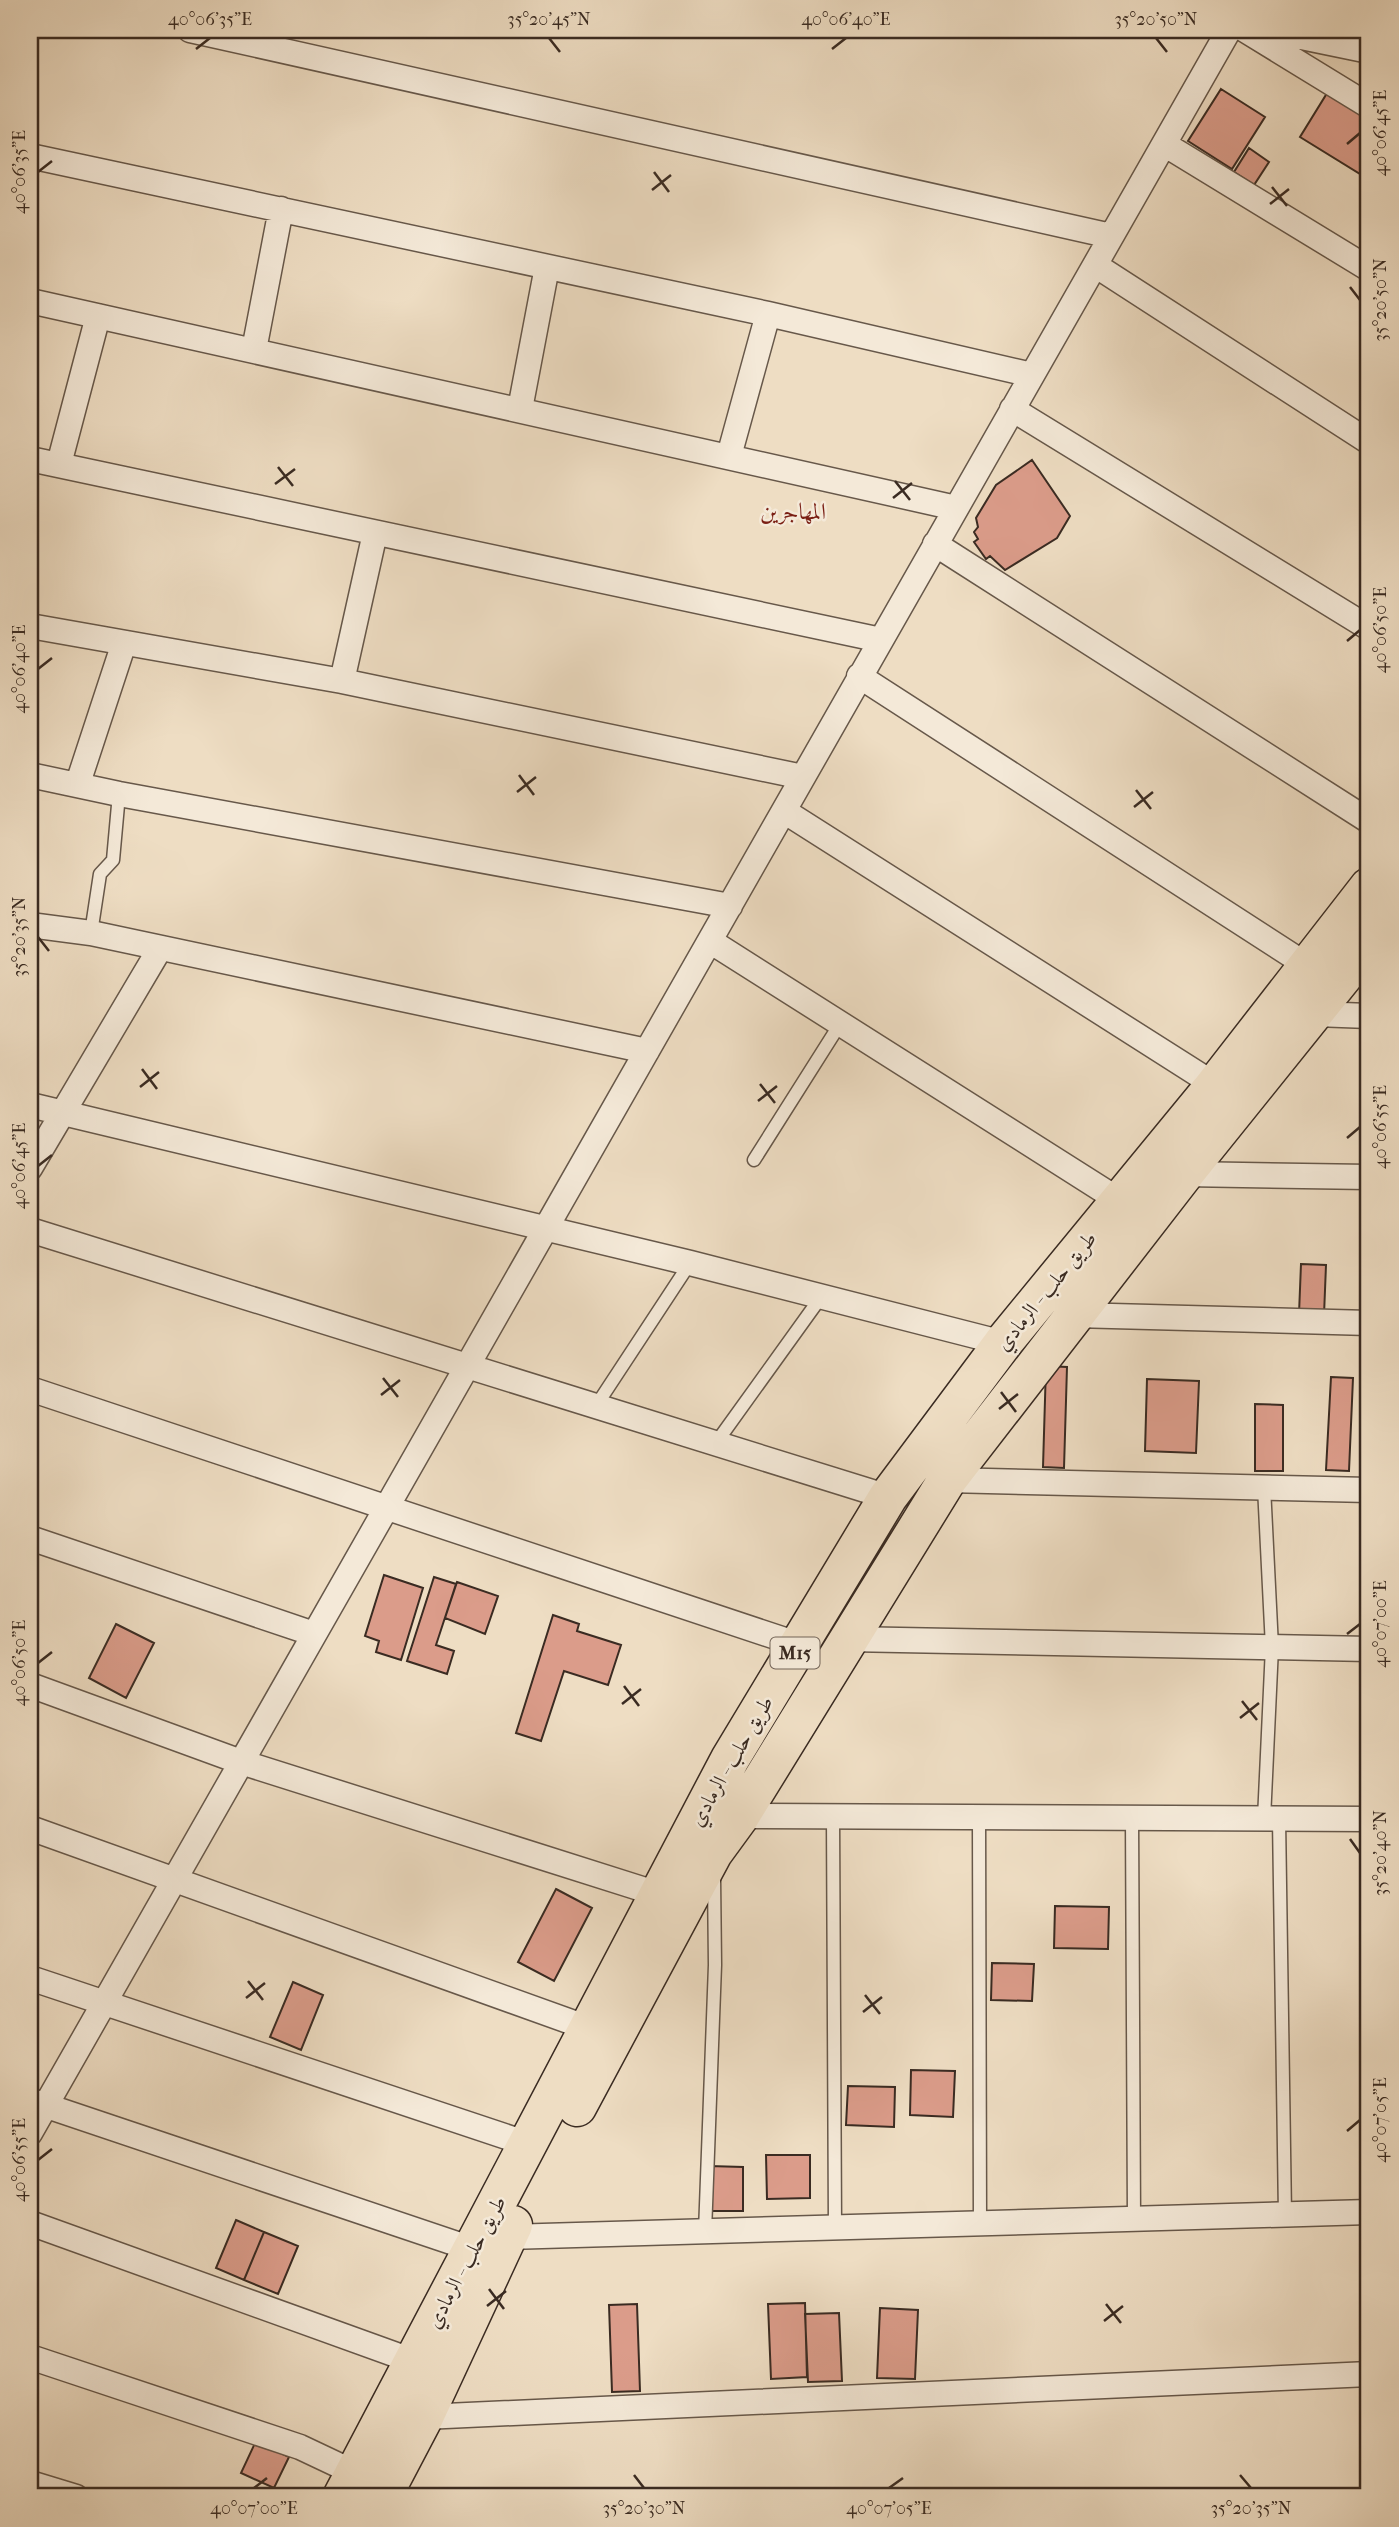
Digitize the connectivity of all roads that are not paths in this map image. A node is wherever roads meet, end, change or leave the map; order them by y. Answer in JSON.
{"nodes":[{"id":1,"x":190,"y":30,"type":"edge"},
{"id":2,"x":1229,"y":30,"type":"edge"},
{"id":3,"x":1245,"y":30,"type":"edge"},
{"id":4,"x":1267,"y":30,"type":"edge"},
{"id":5,"x":1369,"y":51,"type":"edge"},
{"id":6,"x":1369,"y":106,"type":"edge"},
{"id":7,"x":1164,"y":144,"type":"junction"},
{"id":8,"x":30,"y":156,"type":"edge"},
{"id":9,"x":281,"y":209,"type":"junction"},
{"id":10,"x":1111,"y":236,"type":"junction"},
{"id":11,"x":1095,"y":265,"type":"junction"},
{"id":12,"x":547,"y":267,"type":"junction"},
{"id":13,"x":1369,"y":269,"type":"edge"},
{"id":14,"x":30,"y":301,"type":"edge"},
{"id":15,"x":768,"y":314,"type":"junction"},
{"id":16,"x":98,"y":316,"type":"junction"},
{"id":17,"x":254,"y":350,"type":"junction"},
{"id":18,"x":1032,"y":375,"type":"junction"},
{"id":19,"x":520,"y":409,"type":"junction"},
{"id":20,"x":1012,"y":409,"type":"junction"},
{"id":21,"x":1369,"y":442,"type":"edge"},
{"id":22,"x":729,"y":456,"type":"junction"},
{"id":23,"x":30,"y":459,"type":"edge"},
{"id":24,"x":60,"y":464,"type":"junction"},
{"id":25,"x":956,"y":508,"type":"junction"},
{"id":26,"x":375,"y":533,"type":"junction"},
{"id":27,"x":935,"y":544,"type":"junction"},
{"id":28,"x":30,"y":626,"type":"edge"},
{"id":29,"x":1369,"y":628,"type":"edge"},
{"id":30,"x":881,"y":640,"type":"junction"},
{"id":31,"x":124,"y":643,"type":"junction"},
{"id":32,"x":859,"y":676,"type":"junction"},
{"id":33,"x":342,"y":681,"type":"junction"},
{"id":34,"x":30,"y":775,"type":"edge"},
{"id":35,"x":803,"y":777,"type":"junction"},
{"id":36,"x":78,"y":783,"type":"junction"},
{"id":37,"x":119,"y":794,"type":"junction"},
{"id":38,"x":784,"y":811,"type":"junction"},
{"id":39,"x":1369,"y":821,"type":"edge"},
{"id":40,"x":1369,"y":887,"type":"edge"},
{"id":41,"x":730,"y":905,"type":"junction"},
{"id":42,"x":30,"y":925,"type":"edge"},
{"id":43,"x":91,"y":933,"type":"junction"},
{"id":44,"x":710,"y":941,"type":"junction"},
{"id":45,"x":1369,"y":944,"type":"edge"},
{"id":46,"x":159,"y":950,"type":"junction"},
{"id":47,"x":1308,"y":966,"type":"junction"},
{"id":48,"x":1315,"y":1014,"type":"junction"},
{"id":49,"x":1369,"y":1016,"type":"edge"},
{"id":50,"x":840,"y":1024,"type":"junction"},
{"id":51,"x":647,"y":1051,"type":"junction"},
{"id":52,"x":1215,"y":1085,"type":"junction"},
{"id":53,"x":30,"y":1105,"type":"edge"},
{"id":54,"x":62,"y":1111,"type":"junction"},
{"id":55,"x":754,"y":1160,"type":"dead end"},
{"id":56,"x":30,"y":1168,"type":"edge"},
{"id":57,"x":1184,"y":1174,"type":"junction"},
{"id":58,"x":1369,"y":1177,"type":"edge"},
{"id":59,"x":1120,"y":1201,"type":"junction"},
{"id":60,"x":545,"y":1229,"type":"junction"},
{"id":61,"x":30,"y":1230,"type":"edge"},
{"id":62,"x":690,"y":1263,"type":"junction"},
{"id":63,"x":821,"y":1297,"type":"junction"},
{"id":64,"x":1074,"y":1315,"type":"junction"},
{"id":65,"x":1369,"y":1323,"type":"edge"},
{"id":66,"x":1003,"y":1343,"type":"junction"},
{"id":67,"x":466,"y":1368,"type":"junction"},
{"id":68,"x":30,"y":1390,"type":"edge"},
{"id":69,"x":596,"y":1406,"type":"junction"},
{"id":70,"x":716,"y":1443,"type":"junction"},
{"id":71,"x":947,"y":1480,"type":"junction"},
{"id":72,"x":1264,"y":1487,"type":"junction"},
{"id":73,"x":1369,"y":1490,"type":"edge"},
{"id":74,"x":888,"y":1497,"type":"junction"},
{"id":75,"x":386,"y":1510,"type":"junction"},
{"id":76,"x":30,"y":1538,"type":"edge"},
{"id":77,"x":314,"y":1634,"type":"junction"},
{"id":78,"x":847,"y":1639,"type":"junction"},
{"id":79,"x":800,"y":1645,"type":"junction"},
{"id":80,"x":1272,"y":1647,"type":"junction"},
{"id":81,"x":1369,"y":1649,"type":"edge"},
{"id":82,"x":30,"y":1685,"type":"edge"},
{"id":83,"x":241,"y":1762,"type":"junction"},
{"id":84,"x":740,"y":1815,"type":"junction"},
{"id":85,"x":833,"y":1816,"type":"junction"},
{"id":86,"x":979,"y":1817,"type":"junction"},
{"id":87,"x":1132,"y":1818,"type":"junction"},
{"id":88,"x":1271,"y":1819,"type":"junction"},
{"id":89,"x":1369,"y":1819,"type":"edge"},
{"id":90,"x":30,"y":1828,"type":"edge"},
{"id":91,"x":713,"y":1853,"type":"junction"},
{"id":92,"x":176,"y":1878,"type":"junction"},
{"id":93,"x":658,"y":1894,"type":"junction"},
{"id":94,"x":30,"y":1978,"type":"edge"},
{"id":95,"x":104,"y":2003,"type":"junction"},
{"id":96,"x":588,"y":2028,"type":"junction"},
{"id":97,"x":38,"y":2103,"type":"edge"},
{"id":98,"x":30,"y":2133,"type":"edge"},
{"id":99,"x":528,"y":2144,"type":"junction"},
{"id":100,"x":1369,"y":2212,"type":"edge"},
{"id":101,"x":1285,"y":2215,"type":"junction"},
{"id":102,"x":1134,"y":2219,"type":"junction"},
{"id":103,"x":30,"y":2223,"type":"edge"},
{"id":104,"x":980,"y":2224,"type":"junction"},
{"id":105,"x":835,"y":2228,"type":"junction"},
{"id":106,"x":705,"y":2232,"type":"junction"},
{"id":107,"x":490,"y":2243,"type":"junction"},
{"id":108,"x":30,"y":2357,"type":"edge"},
{"id":109,"x":413,"y":2361,"type":"junction"},
{"id":110,"x":1369,"y":2374,"type":"edge"},
{"id":111,"x":424,"y":2417,"type":"junction"},
{"id":112,"x":30,"y":2483,"type":"edge"},
{"id":113,"x":360,"y":2489,"type":"edge"},
{"id":114,"x":76,"y":2497,"type":"edge"}],
"edges":[{"from":1,"to":10,"type":"street"},
{"from":2,"to":7,"type":"street"},
{"from":3,"to":6,"type":"street"},
{"from":4,"to":5,"type":"street"},
{"from":7,"to":10,"type":"street"},
{"from":7,"to":13,"type":"street"},
{"from":8,"to":9,"type":"street"},
{"from":9,"to":12,"type":"street"},
{"from":9,"to":17,"type":"street"},
{"from":10,"to":11,"type":"street"},
{"from":11,"to":18,"type":"street"},
{"from":11,"to":21,"type":"street"},
{"from":12,"to":15,"type":"street"},
{"from":12,"to":19,"type":"street"},
{"from":14,"to":16,"type":"street"},
{"from":15,"to":18,"type":"street"},
{"from":15,"to":22,"type":"street"},
{"from":16,"to":17,"type":"street"},
{"from":16,"to":24,"type":"street"},
{"from":17,"to":19,"type":"street"},
{"from":18,"to":20,"type":"street"},
{"from":19,"to":22,"type":"street"},
{"from":20,"to":25,"type":"street"},
{"from":20,"to":29,"type":"street"},
{"from":22,"to":25,"type":"street"},
{"from":23,"to":24,"type":"street"},
{"from":24,"to":26,"type":"street"},
{"from":25,"to":27,"type":"street"},
{"from":26,"to":30,"type":"street"},
{"from":26,"to":33,"type":"street"},
{"from":27,"to":30,"type":"street"},
{"from":27,"to":39,"type":"street"},
{"from":28,"to":31,"type":"street"},
{"from":30,"to":32,"type":"street"},
{"from":31,"to":33,"type":"street"},
{"from":31,"to":36,"type":"street"},
{"from":32,"to":35,"type":"street"},
{"from":32,"to":47,"type":"street"},
{"from":33,"to":35,"type":"street"},
{"from":34,"to":36,"type":"street"},
{"from":35,"to":38,"type":"street"},
{"from":36,"to":37,"type":"street"},
{"from":37,"to":41,"type":"street"},
{"from":37,"to":43,"type":"lane"},
{"from":38,"to":41,"type":"street"},
{"from":38,"to":52,"type":"street"},
{"from":40,"to":47,"type":"highway","name":"طريق حلب - الرمادي","number":"M15"},
{"from":41,"to":44,"type":"street"},
{"from":42,"to":43,"type":"street"},
{"from":43,"to":46,"type":"street"},
{"from":44,"to":50,"type":"street"},
{"from":44,"to":51,"type":"street"},
{"from":45,"to":48,"type":"highway","name":"طريق حلب - الرمادي","number":"M15"},
{"from":46,"to":51,"type":"street"},
{"from":46,"to":54,"type":"street"},
{"from":47,"to":52,"type":"highway","name":"طريق حلب - الرمادي","number":"M15"},
{"from":48,"to":49,"type":"street"},
{"from":48,"to":57,"type":"highway","name":"طريق حلب - الرمادي","number":"M15"},
{"from":50,"to":55,"type":"lane"},
{"from":50,"to":59,"type":"street"},
{"from":51,"to":60,"type":"street"},
{"from":52,"to":59,"type":"highway","name":"طريق حلب - الرمادي","number":"M15"},
{"from":53,"to":54,"type":"street"},
{"from":54,"to":56,"type":"street"},
{"from":54,"to":60,"type":"street"},
{"from":57,"to":58,"type":"street"},
{"from":57,"to":64,"type":"highway","name":"طريق حلب - الرمادي","number":"M15"},
{"from":59,"to":66,"type":"highway","name":"طريق حلب - الرمادي","number":"M15"},
{"from":60,"to":62,"type":"street"},
{"from":60,"to":67,"type":"street"},
{"from":61,"to":67,"type":"street"},
{"from":62,"to":63,"type":"street"},
{"from":62,"to":69,"type":"lane"},
{"from":63,"to":66,"type":"street"},
{"from":63,"to":70,"type":"lane"},
{"from":64,"to":65,"type":"street"},
{"from":64,"to":71,"type":"highway","name":"طريق حلب - الرمادي","number":"M15"},
{"from":66,"to":74,"type":"highway","name":"طريق حلب - الرمادي","number":"M15"},
{"from":67,"to":69,"type":"street"},
{"from":67,"to":75,"type":"street"},
{"from":68,"to":75,"type":"street"},
{"from":69,"to":70,"type":"street"},
{"from":70,"to":74,"type":"street"},
{"from":71,"to":72,"type":"street"},
{"from":71,"to":78,"type":"highway","name":"طريق حلب - الرمادي","number":"M15"},
{"from":72,"to":73,"type":"street"},
{"from":72,"to":80,"type":"lane"},
{"from":74,"to":79,"type":"highway","name":"طريق حلب - الرمادي","number":"M15"},
{"from":75,"to":77,"type":"street"},
{"from":75,"to":79,"type":"street"},
{"from":76,"to":77,"type":"street"},
{"from":77,"to":83,"type":"street"},
{"from":78,"to":80,"type":"street"},
{"from":78,"to":84,"type":"highway","name":"طريق حلب - الرمادي","number":"M15"},
{"from":79,"to":93,"type":"highway","name":"طريق حلب - الرمادي","number":"M15"},
{"from":80,"to":81,"type":"street"},
{"from":80,"to":88,"type":"lane"},
{"from":82,"to":83,"type":"street"},
{"from":83,"to":92,"type":"street"},
{"from":83,"to":93,"type":"street"},
{"from":84,"to":85,"type":"street"},
{"from":84,"to":91,"type":"highway","name":"طريق حلب - الرمادي","number":"M15"},
{"from":85,"to":86,"type":"street"},
{"from":85,"to":105,"type":"lane"},
{"from":86,"to":87,"type":"street"},
{"from":86,"to":104,"type":"lane"},
{"from":87,"to":88,"type":"street"},
{"from":87,"to":102,"type":"lane"},
{"from":88,"to":89,"type":"street"},
{"from":88,"to":101,"type":"lane"},
{"from":90,"to":92,"type":"street"},
{"from":91,"to":106,"type":"lane"},
{"from":91,"to":107,"type":"highway","name":"طريق حلب - الرمادي","number":"M15"},
{"from":92,"to":95,"type":"street"},
{"from":92,"to":96,"type":"street"},
{"from":93,"to":96,"type":"highway","name":"طريق حلب - الرمادي","number":"M15"},
{"from":94,"to":95,"type":"street"},
{"from":95,"to":97,"type":"street"},
{"from":95,"to":99,"type":"street"},
{"from":96,"to":99,"type":"highway","name":"طريق حلب - الرمادي","number":"M15"},
{"from":97,"to":98,"type":"street"},
{"from":97,"to":107,"type":"street"},
{"from":99,"to":107,"type":"highway","name":"طريق حلب - الرمادي","number":"M15"},
{"from":100,"to":101,"type":"street"},
{"from":101,"to":102,"type":"street"},
{"from":102,"to":104,"type":"street"},
{"from":103,"to":109,"type":"street"},
{"from":104,"to":105,"type":"street"},
{"from":105,"to":106,"type":"street"},
{"from":106,"to":107,"type":"street"},
{"from":107,"to":109,"type":"highway","name":"طريق حلب - الرمادي","number":"M15"},
{"from":107,"to":111,"type":"highway","name":"طريق حلب - الرمادي","number":"M15"},
{"from":108,"to":113,"type":"street"},
{"from":109,"to":113,"type":"highway","name":"طريق حلب - الرمادي","number":"M15"},
{"from":110,"to":111,"type":"street"},
{"from":111,"to":113,"type":"highway","name":"طريق حلب - الرمادي","number":"M15"},
{"from":112,"to":114,"type":"street"}]}
